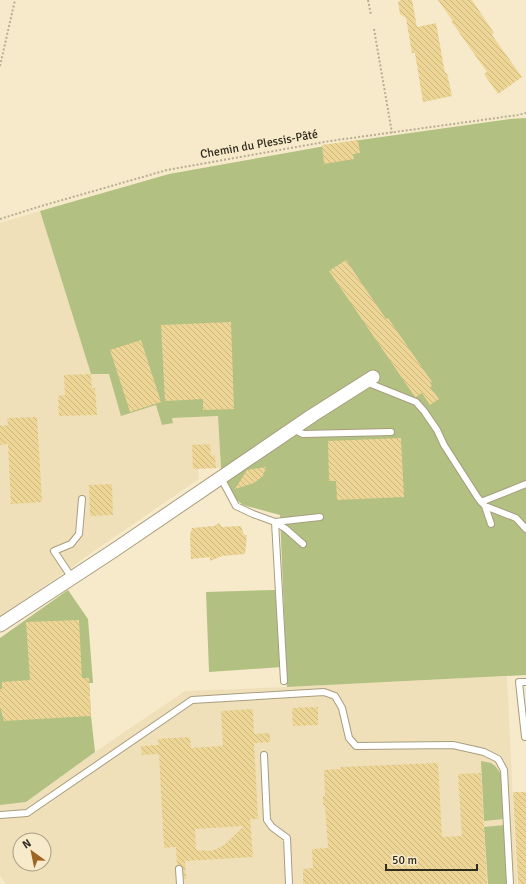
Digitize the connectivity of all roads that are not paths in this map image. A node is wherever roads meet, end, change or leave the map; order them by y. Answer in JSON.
{"nodes":[{"id":1,"x":369,"y":380,"type":"joint"},
{"id":2,"x":293,"y":429,"type":"junction"},
{"id":3,"x":391,"y":432,"type":"dead end"},
{"id":4,"x":221,"y":478,"type":"junction"},
{"id":5,"x":526,"y":484,"type":"edge"},
{"id":6,"x":82,"y":499,"type":"dead end"},
{"id":7,"x":483,"y":504,"type":"junction"},
{"id":8,"x":320,"y":517,"type":"dead end"},
{"id":9,"x":275,"y":522,"type":"junction"},
{"id":10,"x":491,"y":524,"type":"dead end"},
{"id":11,"x":526,"y":529,"type":"edge"},
{"id":12,"x":303,"y":544,"type":"dead end"},
{"id":13,"x":72,"y":578,"type":"junction"},
{"id":14,"x":0,"y":625,"type":"edge"},
{"id":15,"x":284,"y":681,"type":"dead end"},
{"id":16,"x":526,"y":682,"type":"edge"},
{"id":17,"x":526,"y":737,"type":"edge"},
{"id":18,"x":264,"y":755,"type":"dead end"},
{"id":19,"x":0,"y":815,"type":"edge"},
{"id":20,"x":179,"y":869,"type":"dead end"},
{"id":21,"x":180,"y":884,"type":"edge"},
{"id":22,"x":289,"y":884,"type":"edge"},
{"id":23,"x":510,"y":884,"type":"edge"}],
"edges":[{"from":1,"to":2,"type":"street"},
{"from":1,"to":7,"type":"lane"},
{"from":2,"to":3,"type":"lane"},
{"from":2,"to":4,"type":"street"},
{"from":4,"to":9,"type":"lane"},
{"from":4,"to":13,"type":"street"},
{"from":5,"to":7,"type":"lane"},
{"from":6,"to":13,"type":"lane"},
{"from":7,"to":10,"type":"lane"},
{"from":7,"to":11,"type":"lane"},
{"from":8,"to":9,"type":"lane"},
{"from":9,"to":12,"type":"lane"},
{"from":9,"to":15,"type":"lane"},
{"from":13,"to":14,"type":"street"},
{"from":16,"to":17,"type":"lane"},
{"from":18,"to":22,"type":"lane"},
{"from":19,"to":23,"type":"lane"},
{"from":20,"to":21,"type":"lane"}]}
